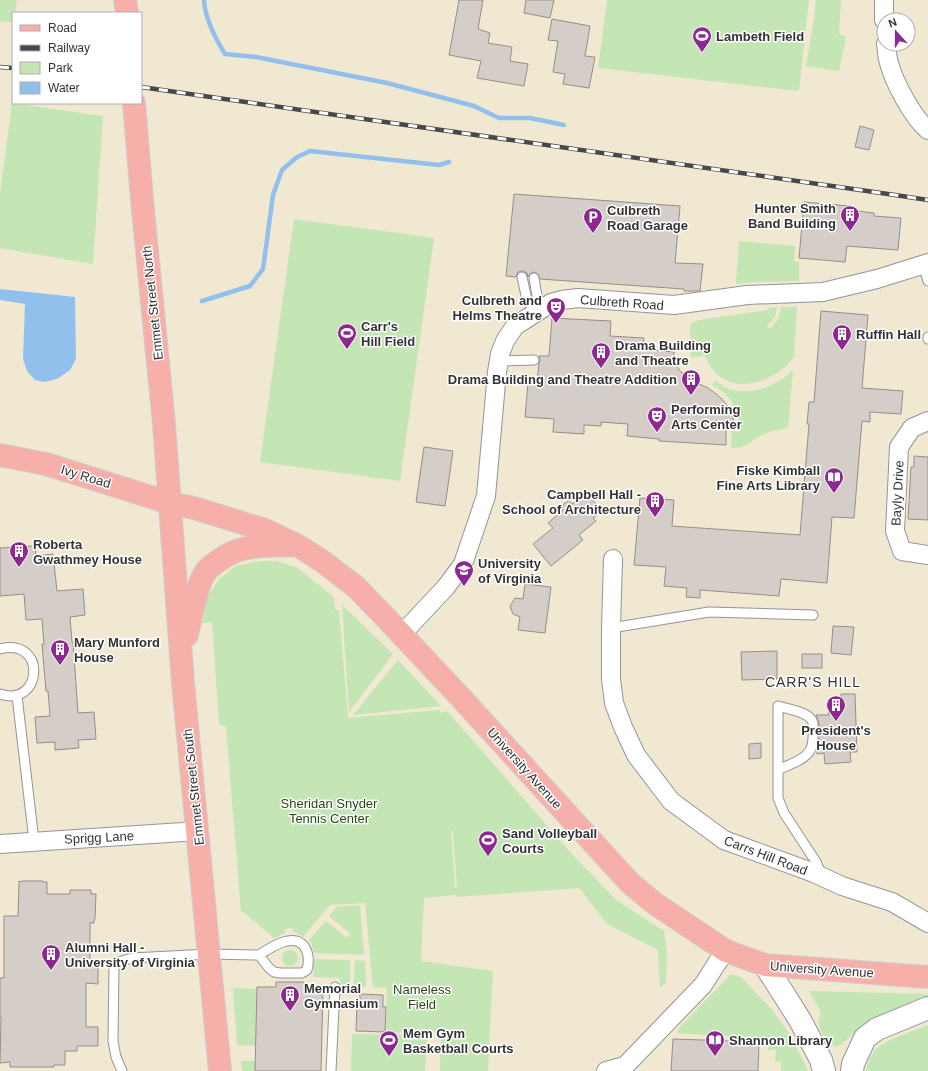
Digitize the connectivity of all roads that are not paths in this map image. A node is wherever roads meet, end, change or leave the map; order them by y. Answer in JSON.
{"nodes":[{"id":1,"x":126,"y":0,"type":"edge"},
{"id":2,"x":884,"y":0,"type":"edge"},
{"id":3,"x":126,"y":12,"type":"edge"},
{"id":4,"x":884,"y":12,"type":"edge"},
{"id":5,"x":887,"y":52,"type":"edge"},
{"id":6,"x":134,"y":104,"type":"edge"},
{"id":7,"x":928,"y":130,"type":"edge"},
{"id":8,"x":926,"y":269,"type":"edge"},
{"id":9,"x":522,"y":277,"type":"dead end"},
{"id":10,"x":534,"y":278,"type":"dead end"},
{"id":11,"x":539,"y":311,"type":"junction"},
{"id":12,"x":534,"y":360,"type":"dead end"},
{"id":13,"x":499,"y":361,"type":"junction"},
{"id":14,"x":928,"y":420,"type":"edge"},
{"id":15,"x":0,"y":455,"type":"edge"},
{"id":16,"x":170,"y":503,"type":"junction"},
{"id":17,"x":297,"y":545,"type":"junction"},
{"id":18,"x":928,"y":555,"type":"edge"},
{"id":19,"x":613,"y":559,"type":"dead end"},
{"id":20,"x":813,"y":616,"type":"dead end"},
{"id":21,"x":611,"y":628,"type":"junction"},
{"id":22,"x":401,"y":634,"type":"junction"},
{"id":23,"x":0,"y":649,"type":"edge"},
{"id":24,"x":182,"y":656,"type":"junction"},
{"id":25,"x":0,"y":694,"type":"edge"},
{"id":26,"x":17,"y":696,"type":"junction"},
{"id":27,"x":778,"y":770,"type":"junction"},
{"id":28,"x":198,"y":830,"type":"junction"},
{"id":29,"x":34,"y":841,"type":"junction"},
{"id":30,"x":0,"y":844,"type":"edge"},
{"id":31,"x":822,"y":877,"type":"junction"},
{"id":32,"x":928,"y":923,"type":"edge"},
{"id":33,"x":726,"y":952,"type":"junction"},
{"id":34,"x":209,"y":954,"type":"junction"},
{"id":35,"x":258,"y":955,"type":"junction"},
{"id":36,"x":765,"y":965,"type":"junction"},
{"id":37,"x":928,"y":977,"type":"edge"},
{"id":38,"x":335,"y":987,"type":"dead end"},
{"id":39,"x":928,"y":1008,"type":"edge"},
{"id":40,"x":822,"y":1066,"type":"edge"},
{"id":41,"x":852,"y":1068,"type":"edge"},
{"id":42,"x":122,"y":1071,"type":"edge"},
{"id":43,"x":220,"y":1071,"type":"edge"},
{"id":44,"x":331,"y":1071,"type":"edge"},
{"id":45,"x":606,"y":1071,"type":"edge"}],
"edges":[{"from":1,"to":3,"type":"main road"},
{"from":2,"to":4,"type":"street"},
{"from":5,"to":7,"type":"street"},
{"from":6,"to":16,"type":"main road","name":"Emmet Street North"},
{"from":8,"to":11,"type":"street","name":"Culbreth Road"},
{"from":9,"to":11,"type":"lane"},
{"from":10,"to":11,"type":"lane"},
{"from":11,"to":13,"type":"street","name":"Culbreth Road"},
{"from":12,"to":13,"type":"lane"},
{"from":13,"to":22,"type":"street","name":"Culbreth Road"},
{"from":14,"to":18,"type":"street","name":"Bayly Drive"},
{"from":15,"to":16,"type":"main road","name":"Ivy Road"},
{"from":16,"to":17,"type":"main road","name":"University Avenue"},
{"from":16,"to":24,"type":"main road","name":"Emmet Street South"},
{"from":17,"to":22,"type":"main road","name":"University Avenue"},
{"from":17,"to":24,"type":"main road"},
{"from":19,"to":21,"type":"street","name":"Carrs Hill Road"},
{"from":20,"to":21,"type":"lane"},
{"from":21,"to":31,"type":"street","name":"Carrs Hill Road"},
{"from":22,"to":33,"type":"main road","name":"University Avenue"},
{"from":23,"to":26,"type":"lane"},
{"from":24,"to":28,"type":"main road","name":"Emmet Street South"},
{"from":25,"to":26,"type":"lane"},
{"from":26,"to":29,"type":"lane"},
{"from":27,"to":27,"type":"lane"},
{"from":27,"to":31,"type":"lane"},
{"from":28,"to":29,"type":"street","name":"Sprigg Lane"},
{"from":28,"to":34,"type":"main road","name":"Emmet Street South"},
{"from":29,"to":30,"type":"street","name":"Sprigg Lane"},
{"from":31,"to":32,"type":"street","name":"Carrs Hill Road"},
{"from":33,"to":36,"type":"main road","name":"University Avenue"},
{"from":33,"to":45,"type":"street"},
{"from":34,"to":35,"type":"lane"},
{"from":34,"to":42,"type":"lane"},
{"from":34,"to":43,"type":"main road","name":"Emmet Street South"},
{"from":35,"to":35,"type":"lane"},
{"from":36,"to":37,"type":"main road","name":"University Avenue"},
{"from":36,"to":40,"type":"street"},
{"from":38,"to":44,"type":"lane"},
{"from":39,"to":41,"type":"street"},
{"from":40,"to":41,"type":"street"}]}
